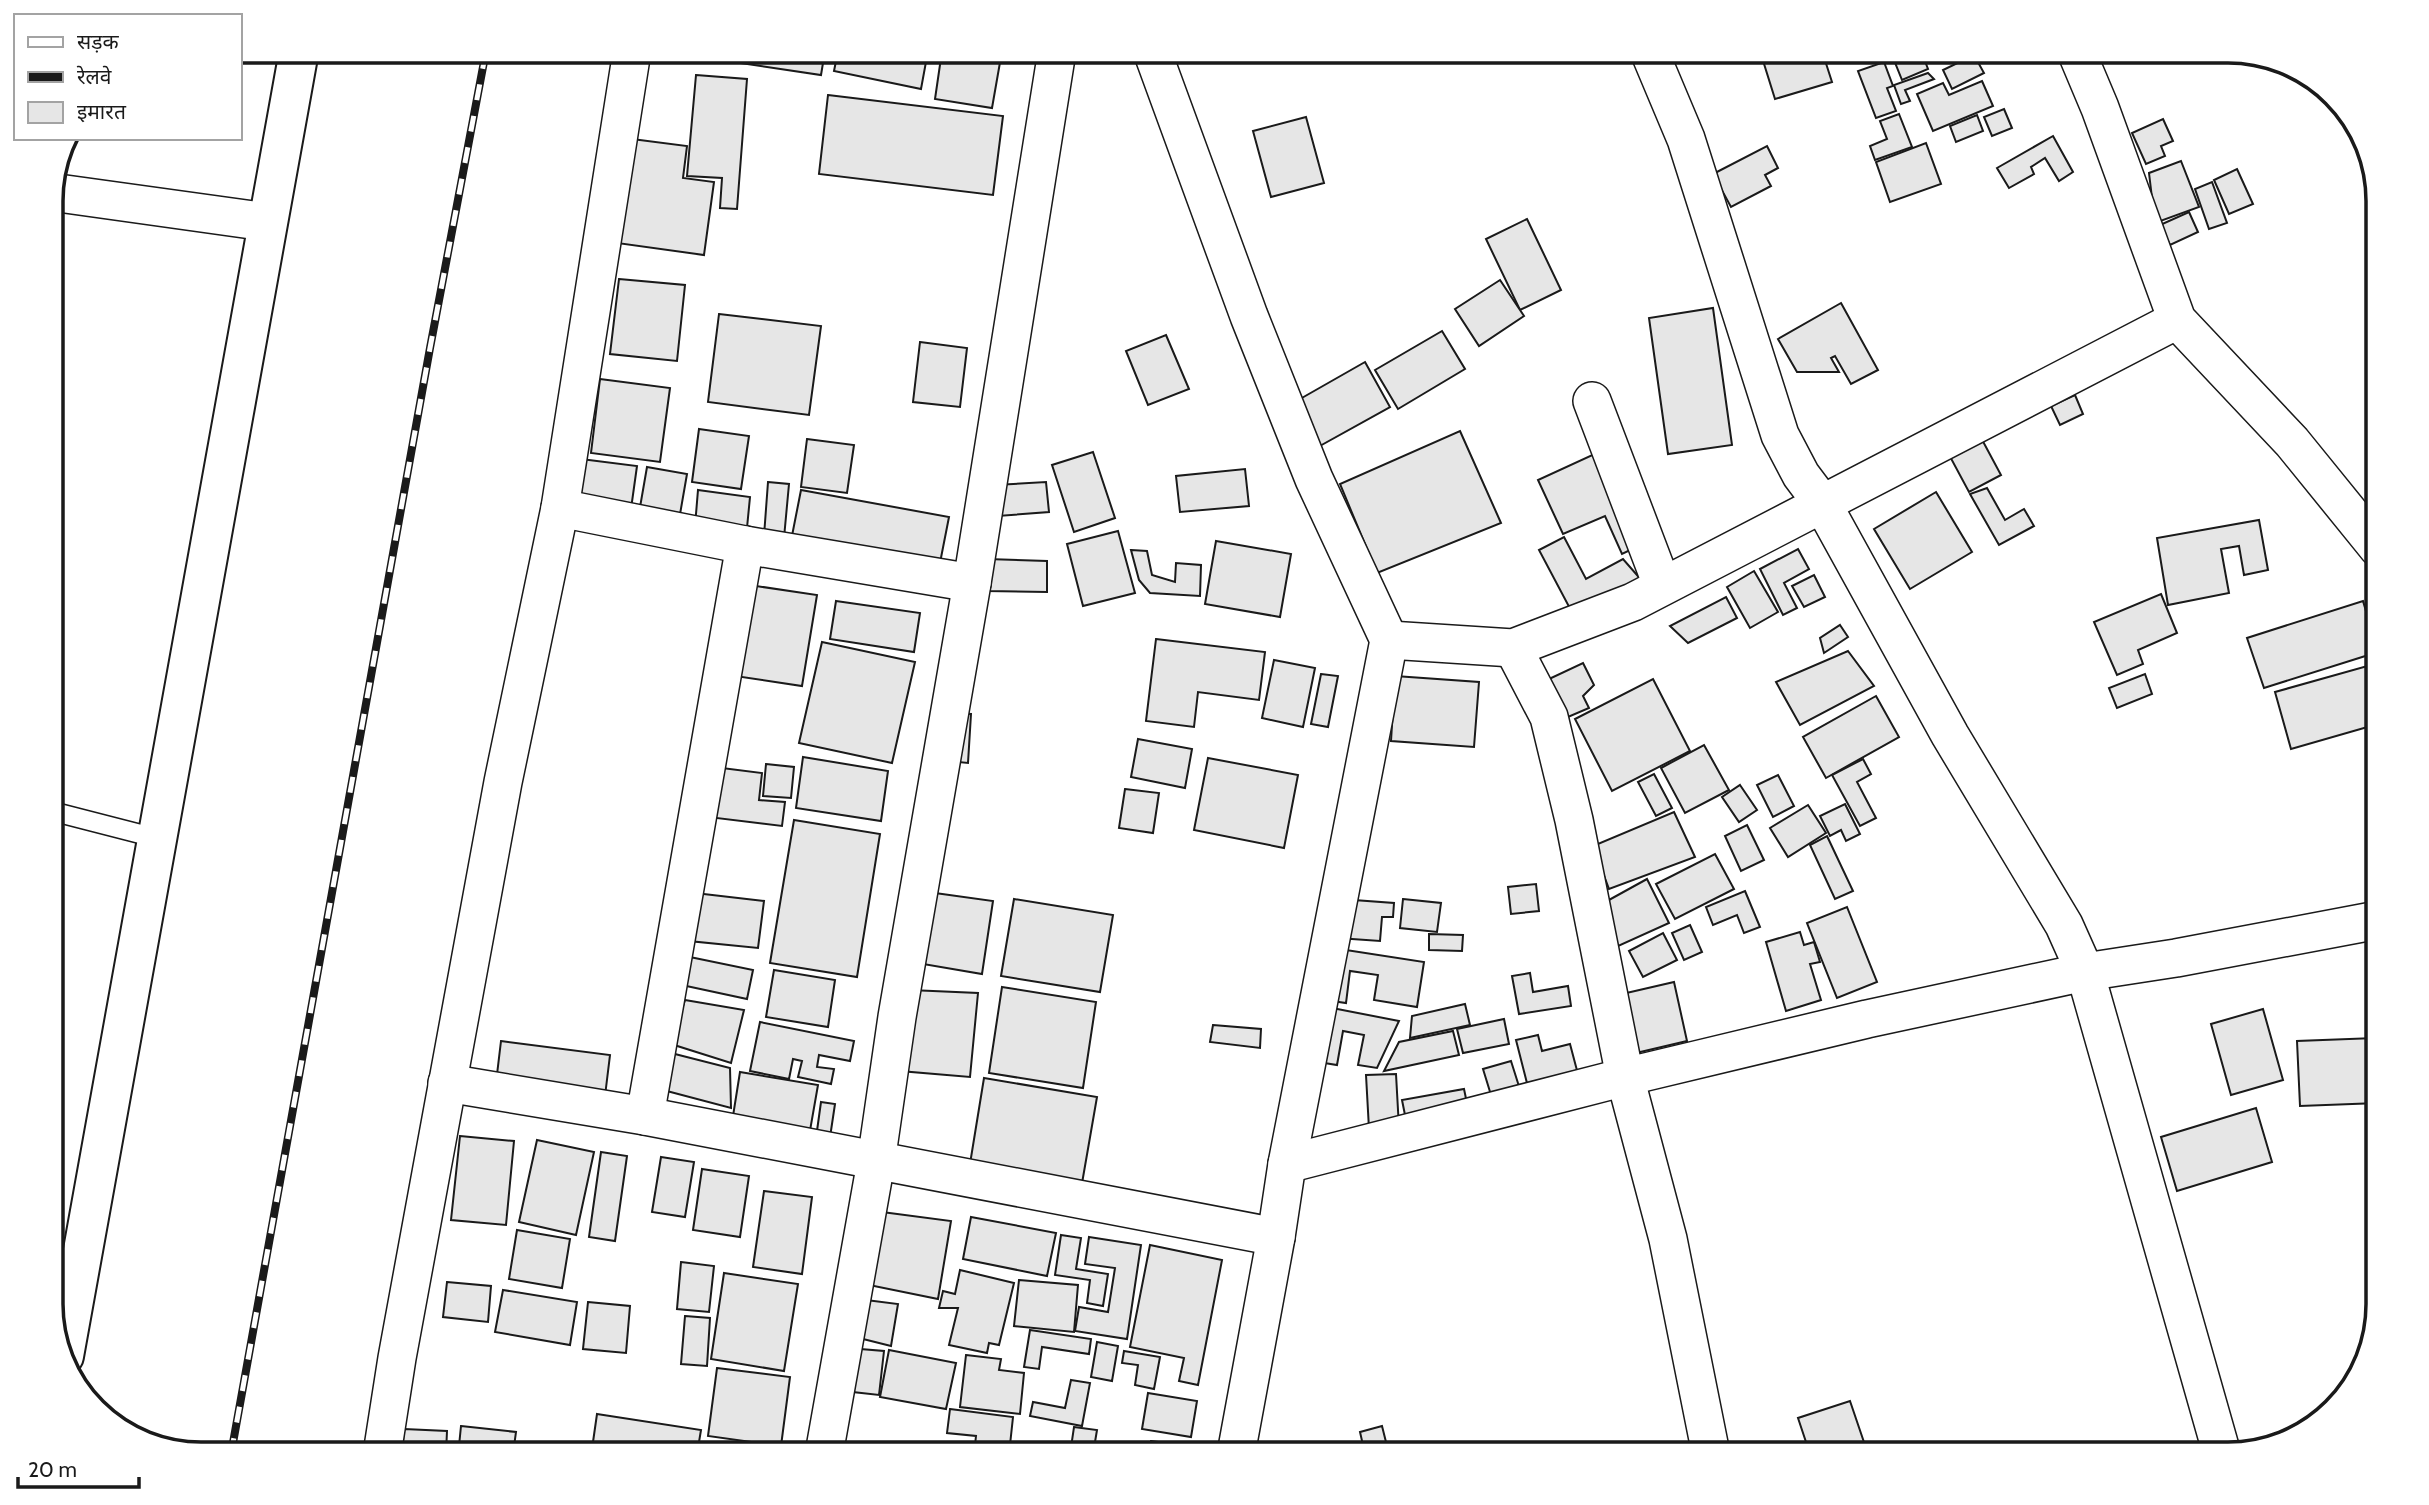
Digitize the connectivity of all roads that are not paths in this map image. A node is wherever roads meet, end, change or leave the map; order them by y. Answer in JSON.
{"nodes":[{"id":1,"x":297,"y":63,"type":"edge"},
{"id":2,"x":630,"y":63,"type":"edge"},
{"id":3,"x":1055,"y":63,"type":"edge"},
{"id":4,"x":1156,"y":63,"type":"edge"},
{"id":5,"x":1654,"y":63,"type":"edge"},
{"id":6,"x":2081,"y":63,"type":"edge"},
{"id":7,"x":63,"y":194,"type":"edge"},
{"id":8,"x":267,"y":222,"type":"junction"},
{"id":9,"x":2177,"y":320,"type":"junction"},
{"id":10,"x":1592,"y":401,"type":"dead end"},
{"id":11,"x":1822,"y":503,"type":"junction"},
{"id":12,"x":560,"y":508,"type":"junction"},
{"id":13,"x":2366,"y":533,"type":"edge"},
{"id":14,"x":745,"y":545,"type":"junction"},
{"id":15,"x":972,"y":583,"type":"junction"},
{"id":16,"x":1662,"y":585,"type":"junction"},
{"id":17,"x":1389,"y":640,"type":"junction"},
{"id":18,"x":1513,"y":648,"type":"junction"},
{"id":19,"x":63,"y":814,"type":"edge"},
{"id":20,"x":156,"y":838,"type":"junction"},
{"id":21,"x":2366,"y":922,"type":"edge"},
{"id":22,"x":2085,"y":972,"type":"junction"},
{"id":23,"x":1625,"y":1077,"type":"junction"},
{"id":24,"x":447,"y":1083,"type":"junction"},
{"id":25,"x":645,"y":1116,"type":"junction"},
{"id":26,"x":876,"y":1162,"type":"junction"},
{"id":27,"x":1287,"y":1164,"type":"junction"},
{"id":28,"x":1276,"y":1237,"type":"junction"},
{"id":29,"x":67,"y":1337,"type":"edge"},
{"id":30,"x":384,"y":1442,"type":"edge"},
{"id":31,"x":826,"y":1442,"type":"edge"},
{"id":32,"x":1238,"y":1442,"type":"edge"},
{"id":33,"x":1709,"y":1442,"type":"edge"},
{"id":34,"x":2219,"y":1442,"type":"edge"}],
"edges":[{"from":1,"to":8,"type":"street"},
{"from":2,"to":12,"type":"street"},
{"from":3,"to":15,"type":"street"},
{"from":4,"to":17,"type":"street"},
{"from":5,"to":11,"type":"street"},
{"from":6,"to":9,"type":"street"},
{"from":7,"to":8,"type":"street"},
{"from":8,"to":20,"type":"street"},
{"from":9,"to":11,"type":"street"},
{"from":9,"to":13,"type":"street"},
{"from":10,"to":16,"type":"street"},
{"from":11,"to":16,"type":"street"},
{"from":11,"to":22,"type":"street"},
{"from":12,"to":14,"type":"street"},
{"from":12,"to":24,"type":"street"},
{"from":14,"to":15,"type":"street"},
{"from":14,"to":25,"type":"street"},
{"from":15,"to":26,"type":"street"},
{"from":16,"to":18,"type":"street"},
{"from":17,"to":18,"type":"street"},
{"from":17,"to":27,"type":"street"},
{"from":18,"to":23,"type":"street"},
{"from":19,"to":20,"type":"lane"},
{"from":20,"to":29,"type":"street"},
{"from":21,"to":22,"type":"street"},
{"from":22,"to":23,"type":"street"},
{"from":22,"to":34,"type":"street"},
{"from":23,"to":27,"type":"street"},
{"from":23,"to":33,"type":"street"},
{"from":24,"to":25,"type":"street"},
{"from":24,"to":30,"type":"street"},
{"from":25,"to":26,"type":"street"},
{"from":26,"to":28,"type":"street"},
{"from":26,"to":31,"type":"street"},
{"from":27,"to":28,"type":"street"},
{"from":28,"to":32,"type":"street"}]}
